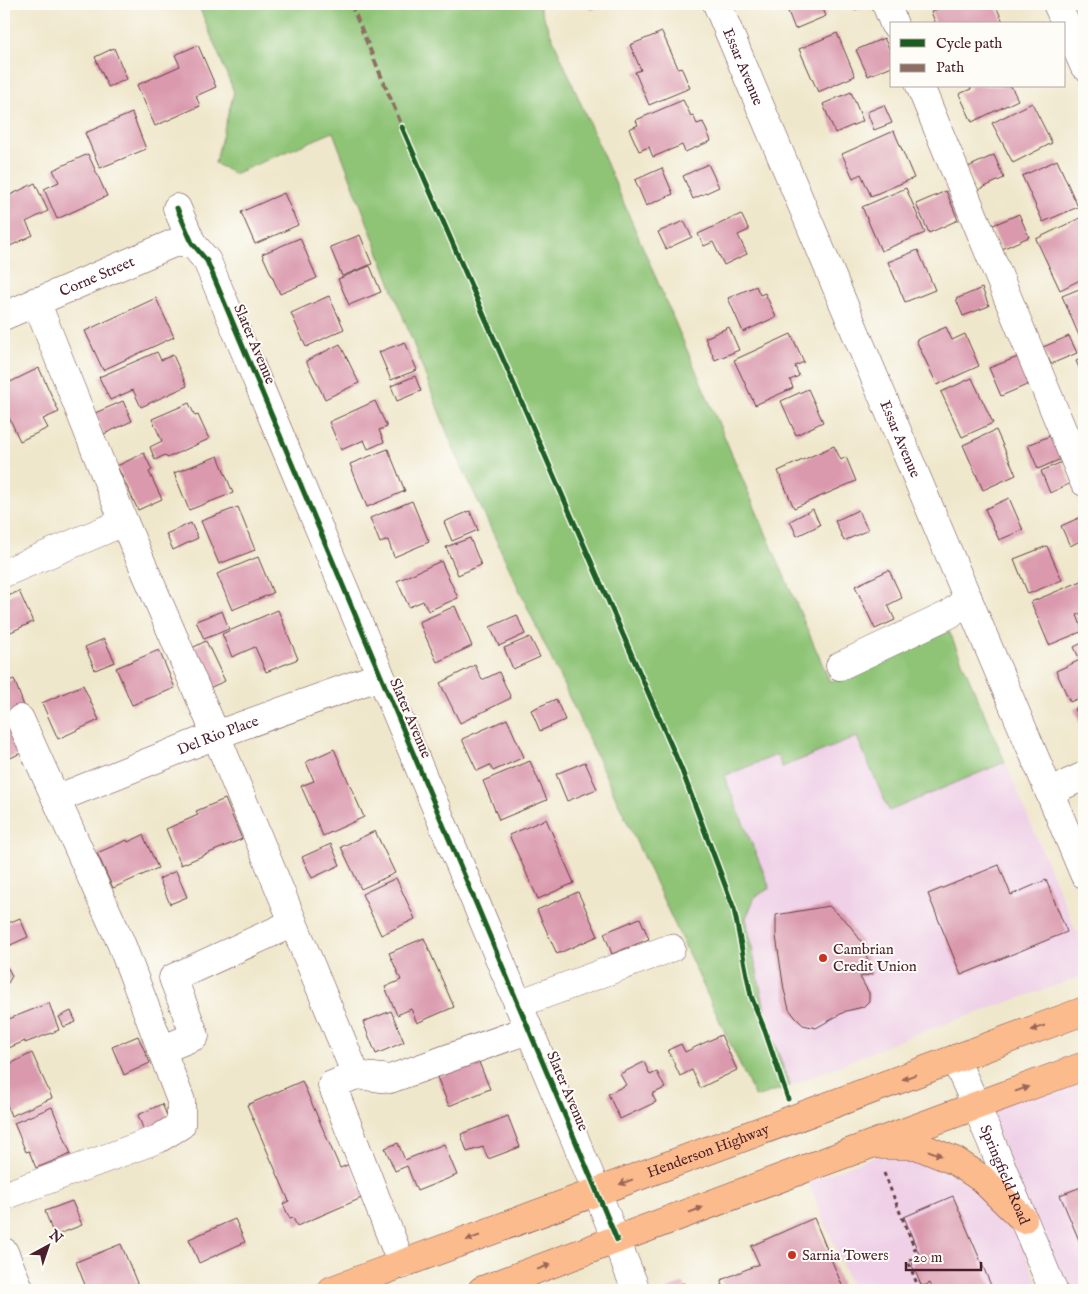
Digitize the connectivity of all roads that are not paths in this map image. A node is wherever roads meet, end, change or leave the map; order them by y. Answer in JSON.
{"nodes":[{"id":1,"x":717,"y":4,"type":"edge"},
{"id":2,"x":886,"y":4,"type":"edge"},
{"id":3,"x":1057,"y":4,"type":"edge"},
{"id":4,"x":893,"y":22,"type":"edge"},
{"id":5,"x":1065,"y":22,"type":"edge"},
{"id":6,"x":1066,"y":25,"type":"edge"},
{"id":7,"x":1084,"y":66,"type":"edge"},
{"id":8,"x":921,"y":88,"type":"edge"},
{"id":9,"x":177,"y":208,"type":"dead end"},
{"id":10,"x":192,"y":243,"type":"junction"},
{"id":11,"x":36,"y":302,"type":"junction"},
{"id":12,"x":4,"y":316,"type":"edge"},
{"id":13,"x":1084,"y":482,"type":"edge"},
{"id":14,"x":124,"y":522,"type":"junction"},
{"id":15,"x":4,"y":573,"type":"edge"},
{"id":16,"x":968,"y":598,"type":"junction"},
{"id":17,"x":840,"y":666,"type":"dead end"},
{"id":18,"x":380,"y":676,"type":"junction"},
{"id":19,"x":20,"y":719,"type":"dead end"},
{"id":20,"x":216,"y":735,"type":"junction"},
{"id":21,"x":1084,"y":776,"type":"edge"},
{"id":22,"x":1049,"y":792,"type":"junction"},
{"id":23,"x":56,"y":799,"type":"junction"},
{"id":24,"x":1084,"y":874,"type":"edge"},
{"id":25,"x":293,"y":923,"type":"junction"},
{"id":26,"x":670,"y":948,"type":"dead end"},
{"id":27,"x":518,"y":1004,"type":"junction"},
{"id":28,"x":1084,"y":1011,"type":"edge"},
{"id":29,"x":528,"y":1030,"type":"junction"},
{"id":30,"x":161,"y":1050,"type":"junction"},
{"id":31,"x":955,"y":1059,"type":"junction"},
{"id":32,"x":1084,"y":1066,"type":"edge"},
{"id":33,"x":356,"y":1075,"type":"junction"},
{"id":34,"x":976,"y":1105,"type":"junction"},
{"id":35,"x":870,"y":1145,"type":"junction"},
{"id":36,"x":597,"y":1192,"type":"junction"},
{"id":37,"x":4,"y":1196,"type":"edge"},
{"id":38,"x":1023,"y":1219,"type":"junction"},
{"id":39,"x":617,"y":1240,"type":"junction"},
{"id":40,"x":4,"y":1252,"type":"edge"},
{"id":41,"x":402,"y":1265,"type":"junction"},
{"id":42,"x":20,"y":1290,"type":"edge"},
{"id":43,"x":332,"y":1290,"type":"edge"},
{"id":44,"x":482,"y":1290,"type":"edge"},
{"id":45,"x":636,"y":1290,"type":"edge"},
{"id":46,"x":1054,"y":1290,"type":"edge"}],
"edges":[{"from":1,"to":16,"type":"street","name":"Essar Avenue"},
{"from":2,"to":4,"type":"street"},
{"from":3,"to":5,"type":"street"},
{"from":6,"to":7,"type":"street"},
{"from":8,"to":13,"type":"street"},
{"from":9,"to":10,"type":"street","name":"Slater Avenue"},
{"from":10,"to":11,"type":"street","name":"Corne Street"},
{"from":10,"to":18,"type":"street","name":"Slater Avenue"},
{"from":11,"to":12,"type":"street","name":"Corne Street"},
{"from":11,"to":14,"type":"street"},
{"from":14,"to":15,"type":"street"},
{"from":14,"to":20,"type":"street"},
{"from":16,"to":17,"type":"street"},
{"from":16,"to":22,"type":"street","name":"Essar Avenue"},
{"from":18,"to":20,"type":"street","name":"Del Rio Place"},
{"from":18,"to":27,"type":"street","name":"Slater Avenue"},
{"from":19,"to":23,"type":"street"},
{"from":20,"to":23,"type":"street","name":"Del Rio Place"},
{"from":20,"to":25,"type":"street"},
{"from":21,"to":22,"type":"street"},
{"from":22,"to":24,"type":"street","name":"Essar Avenue"},
{"from":23,"to":30,"type":"street"},
{"from":25,"to":30,"type":"street"},
{"from":25,"to":33,"type":"street"},
{"from":26,"to":27,"type":"street"},
{"from":27,"to":29,"type":"street","name":"Slater Avenue"},
{"from":28,"to":31,"type":"main road","name":"Henderson Highway","one_way":true},
{"from":29,"to":33,"type":"street"},
{"from":29,"to":36,"type":"street","name":"Slater Avenue"},
{"from":30,"to":37,"type":"street"},
{"from":31,"to":34,"type":"street","name":"Springfield Road"},
{"from":31,"to":36,"type":"main road","name":"Henderson Highway","one_way":true},
{"from":34,"to":32,"type":"main road","one_way":true},
{"from":33,"to":41,"type":"street"},
{"from":34,"to":35,"type":"main road"},
{"from":34,"to":38,"type":"street","name":"Springfield Road"},
{"from":35,"to":38,"type":"main road","one_way":true},
{"from":39,"to":35,"type":"main road","one_way":true},
{"from":36,"to":39,"type":"street","name":"Slater Avenue"},
{"from":36,"to":41,"type":"main road","name":"Henderson Highway","one_way":true},
{"from":38,"to":46,"type":"street","name":"Springfield Road"},
{"from":44,"to":39,"type":"main road","one_way":true},
{"from":39,"to":45,"type":"street","name":"Slater Avenue"},
{"from":40,"to":42,"type":"street"},
{"from":41,"to":43,"type":"main road","name":"Henderson Highway"}]}
